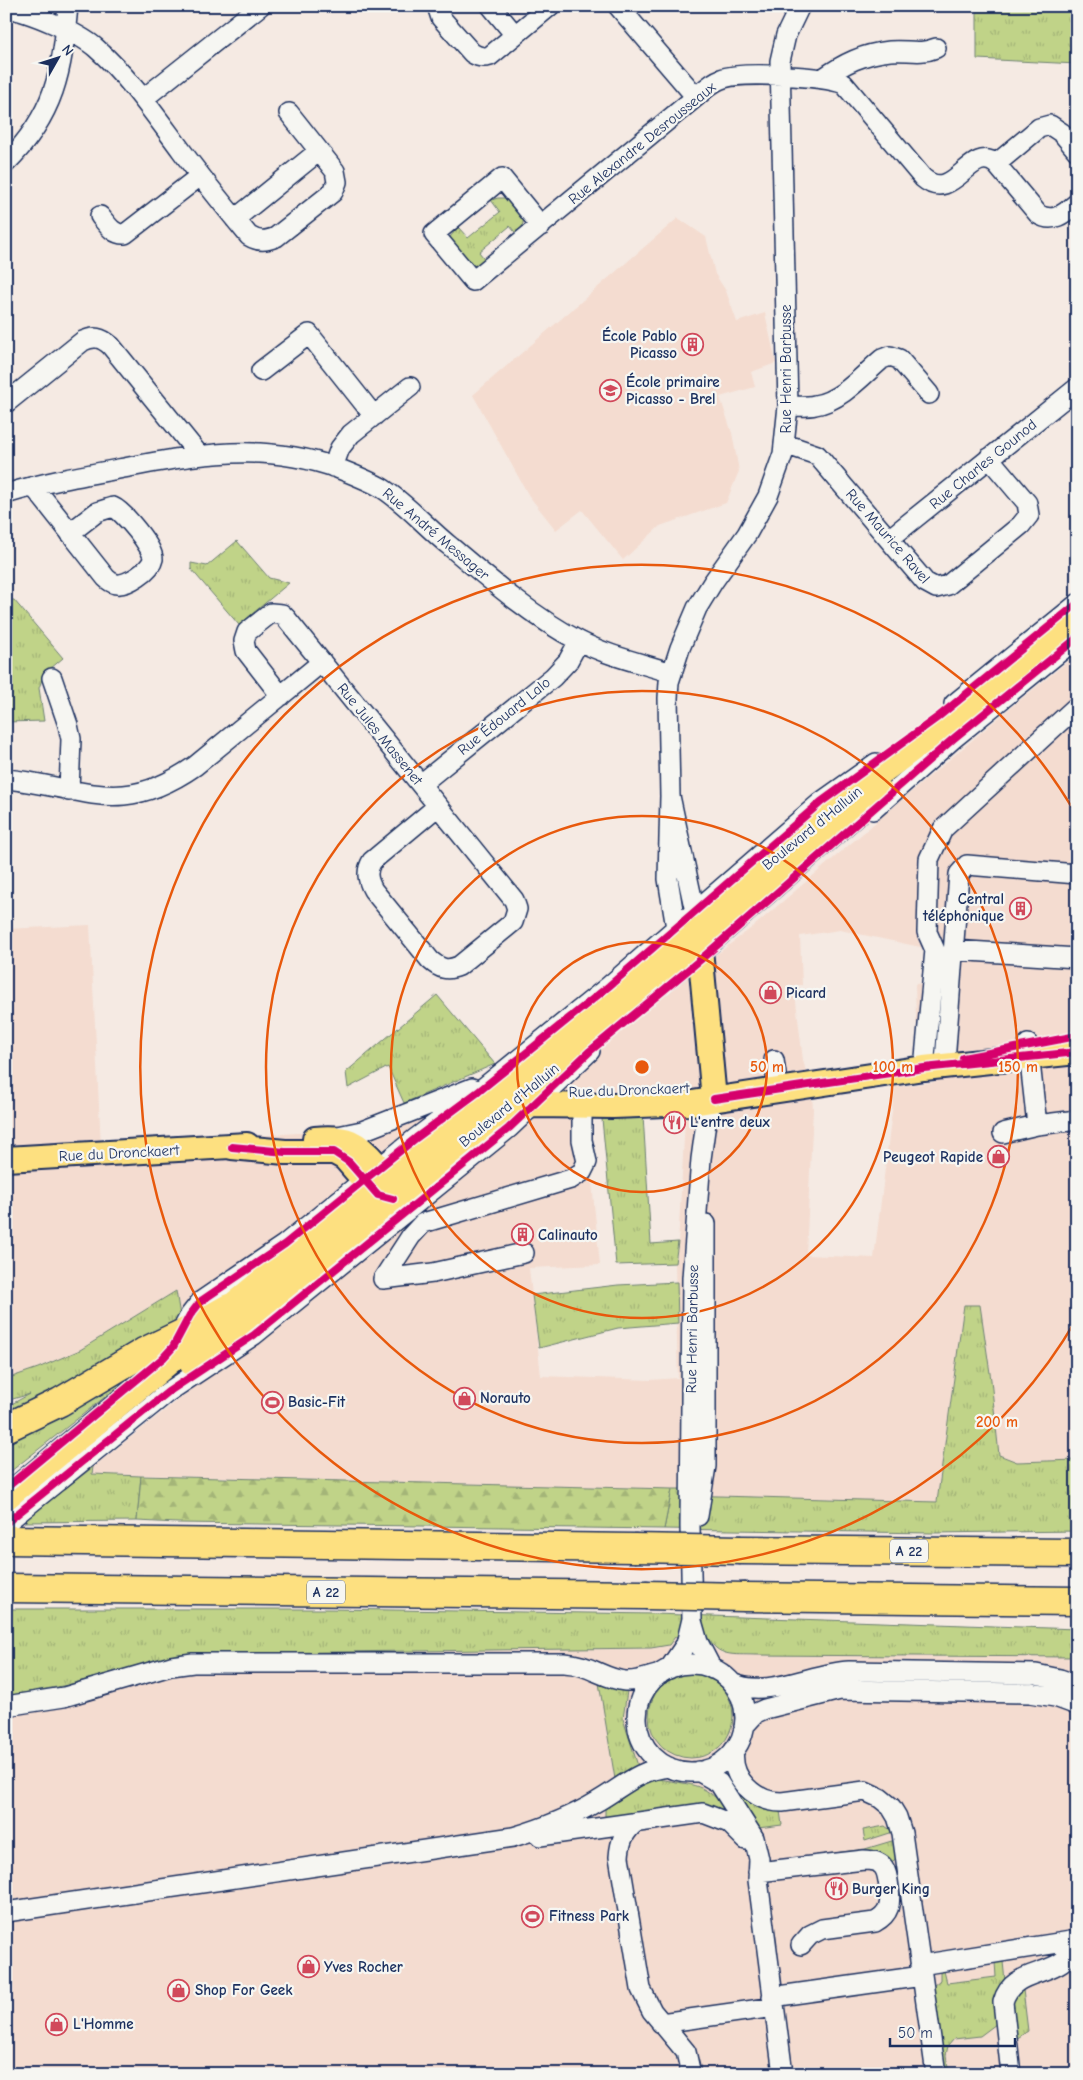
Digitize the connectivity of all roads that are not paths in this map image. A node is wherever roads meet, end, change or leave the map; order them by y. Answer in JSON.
{"nodes":[{"id":1,"x":68,"y":6,"type":"edge"},
{"id":2,"x":260,"y":6,"type":"edge"},
{"id":3,"x":437,"y":6,"type":"edge"},
{"id":4,"x":491,"y":6,"type":"edge"},
{"id":5,"x":550,"y":6,"type":"edge"},
{"id":6,"x":618,"y":6,"type":"edge"},
{"id":7,"x":800,"y":6,"type":"edge"},
{"id":8,"x":6,"y":8,"type":"edge"},
{"id":9,"x":66,"y":30,"type":"junction"},
{"id":10,"x":515,"y":35,"type":"junction"},
{"id":11,"x":936,"y":48,"type":"dead end"},
{"id":12,"x":780,"y":76,"type":"junction"},
{"id":13,"x":822,"y":79,"type":"junction"},
{"id":14,"x":696,"y":97,"type":"junction"},
{"id":15,"x":143,"y":99,"type":"junction"},
{"id":16,"x":289,"y":113,"type":"dead end"},
{"id":17,"x":319,"y":151,"type":"junction"},
{"id":18,"x":1077,"y":151,"type":"edge"},
{"id":19,"x":6,"y":162,"type":"edge"},
{"id":20,"x":996,"y":164,"type":"junction"},
{"id":21,"x":200,"y":176,"type":"junction"},
{"id":22,"x":1077,"y":203,"type":"edge"},
{"id":23,"x":100,"y":216,"type":"dead end"},
{"id":24,"x":235,"y":219,"type":"junction"},
{"id":25,"x":541,"y":226,"type":"junction"},
{"id":26,"x":261,"y":371,"type":"dead end"},
{"id":27,"x":410,"y":387,"type":"dead end"},
{"id":28,"x":1077,"y":388,"type":"edge"},
{"id":29,"x":929,"y":394,"type":"dead end"},
{"id":30,"x":6,"y":403,"type":"edge"},
{"id":31,"x":788,"y":406,"type":"junction"},
{"id":32,"x":374,"y":416,"type":"junction"},
{"id":33,"x":785,"y":444,"type":"junction"},
{"id":34,"x":199,"y":455,"type":"junction"},
{"id":35,"x":990,"y":458,"type":"junction"},
{"id":36,"x":333,"y":467,"type":"junction"},
{"id":37,"x":34,"y":487,"type":"junction"},
{"id":38,"x":8,"y":491,"type":"edge"},
{"id":39,"x":70,"y":533,"type":"dead end"},
{"id":40,"x":889,"y":540,"type":"junction"},
{"id":41,"x":1077,"y":604,"type":"edge"},
{"id":42,"x":1077,"y":621,"type":"edge"},
{"id":43,"x":1077,"y":638,"type":"edge"},
{"id":44,"x":579,"y":641,"type":"junction"},
{"id":45,"x":322,"y":662,"type":"junction"},
{"id":46,"x":672,"y":673,"type":"junction"},
{"id":47,"x":52,"y":678,"type":"dead end"},
{"id":48,"x":280,"y":696,"type":"junction"},
{"id":49,"x":1077,"y":706,"type":"edge"},
{"id":50,"x":6,"y":780,"type":"edge"},
{"id":51,"x":421,"y":784,"type":"junction"},
{"id":52,"x":69,"y":791,"type":"junction"},
{"id":53,"x":438,"y":806,"type":"junction"},
{"id":54,"x":1077,"y":874,"type":"edge"},
{"id":55,"x":692,"y":935,"type":"junction"},
{"id":56,"x":953,"y":950,"type":"junction"},
{"id":57,"x":1077,"y":958,"type":"edge"},
{"id":58,"x":1077,"y":1036,"type":"edge"},
{"id":59,"x":1029,"y":1051,"type":"junction"},
{"id":60,"x":1077,"y":1052,"type":"edge"},
{"id":61,"x":539,"y":1058,"type":"junction"},
{"id":62,"x":774,"y":1060,"type":"dead end"},
{"id":63,"x":934,"y":1065,"type":"junction"},
{"id":64,"x":492,"y":1080,"type":"junction"},
{"id":65,"x":778,"y":1089,"type":"junction"},
{"id":66,"x":714,"y":1099,"type":"junction"},
{"id":67,"x":534,"y":1105,"type":"junction"},
{"id":68,"x":582,"y":1106,"type":"junction"},
{"id":69,"x":1077,"y":1120,"type":"edge"},
{"id":70,"x":1037,"y":1125,"type":"junction"},
{"id":71,"x":1003,"y":1133,"type":"dead end"},
{"id":72,"x":332,"y":1137,"type":"junction"},
{"id":73,"x":232,"y":1147,"type":"junction"},
{"id":74,"x":6,"y":1159,"type":"edge"},
{"id":75,"x":379,"y":1183,"type":"junction"},
{"id":76,"x":524,"y":1253,"type":"dead end"},
{"id":77,"x":229,"y":1308,"type":"junction"},
{"id":78,"x":180,"y":1335,"type":"junction"},
{"id":79,"x":6,"y":1428,"type":"edge"},
{"id":80,"x":6,"y":1488,"type":"edge"},
{"id":81,"x":6,"y":1498,"type":"edge"},
{"id":82,"x":6,"y":1515,"type":"edge"},
{"id":83,"x":6,"y":1523,"type":"edge"},
{"id":84,"x":6,"y":1540,"type":"edge"},
{"id":85,"x":1077,"y":1553,"type":"edge"},
{"id":86,"x":6,"y":1588,"type":"edge"},
{"id":87,"x":944,"y":1599,"type":"junction"},
{"id":88,"x":1077,"y":1601,"type":"edge"},
{"id":89,"x":1077,"y":1616,"type":"edge"},
{"id":90,"x":692,"y":1619,"type":"junction"},
{"id":91,"x":712,"y":1669,"type":"junction"},
{"id":92,"x":665,"y":1671,"type":"junction"},
{"id":93,"x":732,"y":1683,"type":"junction"},
{"id":94,"x":1077,"y":1685,"type":"edge"},
{"id":95,"x":1077,"y":1705,"type":"edge"},
{"id":96,"x":6,"y":1706,"type":"edge"},
{"id":97,"x":744,"y":1726,"type":"junction"},
{"id":98,"x":734,"y":1750,"type":"junction"},
{"id":99,"x":669,"y":1767,"type":"junction"},
{"id":100,"x":698,"y":1771,"type":"junction"},
{"id":101,"x":636,"y":1822,"type":"junction"},
{"id":102,"x":513,"y":1837,"type":"junction"},
{"id":103,"x":758,"y":1876,"type":"junction"},
{"id":104,"x":6,"y":1912,"type":"edge"},
{"id":105,"x":1076,"y":1940,"type":"edge"},
{"id":106,"x":801,"y":1945,"type":"dead end"},
{"id":107,"x":921,"y":1971,"type":"junction"},
{"id":108,"x":773,"y":2002,"type":"junction"},
{"id":109,"x":661,"y":2023,"type":"junction"},
{"id":110,"x":691,"y":2074,"type":"edge"},
{"id":111,"x":783,"y":2074,"type":"edge"},
{"id":112,"x":936,"y":2074,"type":"edge"},
{"id":113,"x":1011,"y":2074,"type":"edge"}],
"edges":[{"from":1,"to":9,"type":"street"},
{"from":2,"to":15,"type":"street"},
{"from":3,"to":10,"type":"street"},
{"from":4,"to":10,"type":"street"},
{"from":5,"to":10,"type":"street"},
{"from":6,"to":14,"type":"street"},
{"from":7,"to":12,"type":"street","name":"Rue Henri Barbusse"},
{"from":8,"to":9,"type":"street"},
{"from":9,"to":15,"type":"street"},
{"from":9,"to":19,"type":"street"},
{"from":11,"to":13,"type":"street"},
{"from":12,"to":13,"type":"street","name":"Rue Alexandre Desrousseaux"},
{"from":12,"to":14,"type":"street","name":"Rue Alexandre Desrousseaux"},
{"from":12,"to":31,"type":"street","name":"Rue Henri Barbusse"},
{"from":13,"to":20,"type":"street","name":"Rue Alexandre Desrousseaux"},
{"from":14,"to":25,"type":"street","name":"Rue Alexandre Desrousseaux"},
{"from":15,"to":21,"type":"street"},
{"from":16,"to":17,"type":"street"},
{"from":17,"to":24,"type":"street"},
{"from":17,"to":24,"type":"street"},
{"from":18,"to":20,"type":"street"},
{"from":20,"to":22,"type":"street"},
{"from":21,"to":23,"type":"street"},
{"from":21,"to":24,"type":"street"},
{"from":25,"to":25,"type":"street","name":"Rue Alexandre Desrousseaux"},
{"from":26,"to":32,"type":"street"},
{"from":27,"to":32,"type":"street"},
{"from":28,"to":35,"type":"street","name":"Rue Charles Gounod"},
{"from":29,"to":31,"type":"street"},
{"from":30,"to":34,"type":"street"},
{"from":31,"to":33,"type":"street","name":"Rue Henri Barbusse"},
{"from":32,"to":36,"type":"street"},
{"from":33,"to":40,"type":"street","name":"Rue Maurice Ravel"},
{"from":33,"to":46,"type":"street","name":"Rue Henri Barbusse"},
{"from":34,"to":36,"type":"street","name":"Rue André Messager"},
{"from":34,"to":37,"type":"street","name":"Rue André Messager"},
{"from":35,"to":40,"type":"street","name":"Rue Charles Gounod"},
{"from":35,"to":40,"type":"street","name":"Rue Maurice Ravel"},
{"from":36,"to":44,"type":"street","name":"Rue André Messager"},
{"from":37,"to":38,"type":"street","name":"Rue André Messager"},
{"from":37,"to":39,"type":"street"},
{"from":41,"to":55,"type":"street"},
{"from":42,"to":55,"type":"main road","name":"Boulevard d'Halluin"},
{"from":43,"to":55,"type":"street"},
{"from":44,"to":46,"type":"street","name":"Rue André Messager"},
{"from":44,"to":51,"type":"street","name":"Rue Édouard Lalo"},
{"from":45,"to":48,"type":"street"},
{"from":45,"to":48,"type":"street","name":"Rue Jules Massenet"},
{"from":45,"to":51,"type":"street","name":"Rue Jules Massenet"},
{"from":46,"to":55,"type":"street","name":"Rue Henri Barbusse"},
{"from":47,"to":52,"type":"street"},
{"from":48,"to":52,"type":"street"},
{"from":49,"to":63,"type":"street"},
{"from":50,"to":52,"type":"street"},
{"from":51,"to":53,"type":"street","name":"Rue Jules Massenet"},
{"from":53,"to":53,"type":"street","name":"Rue Jules Massenet"},
{"from":54,"to":56,"type":"street"},
{"from":55,"to":61,"type":"main road","name":"Boulevard d'Halluin"},
{"from":55,"to":64,"type":"street"},
{"from":55,"to":66,"type":"main road","name":"Rue Henri Barbusse"},
{"from":55,"to":67,"type":"street"},
{"from":55,"to":75,"type":"main road","name":"Boulevard d'Halluin"},
{"from":56,"to":57,"type":"street"},
{"from":56,"to":63,"type":"street"},
{"from":58,"to":59,"type":"main road","name":"Rue du Dronckaert"},
{"from":59,"to":60,"type":"main road","name":"Rue du Dronckaert"},
{"from":59,"to":63,"type":"main road","name":"Rue du Dronckaert"},
{"from":59,"to":70,"type":"street"},
{"from":61,"to":64,"type":"street"},
{"from":61,"to":75,"type":"main road","name":"Boulevard d'Halluin"},
{"from":62,"to":65,"type":"street"},
{"from":63,"to":65,"type":"main road","name":"Rue du Dronckaert"},
{"from":64,"to":72,"type":"street"},
{"from":64,"to":75,"type":"street"},
{"from":65,"to":66,"type":"main road","name":"Rue du Dronckaert"},
{"from":66,"to":68,"type":"main road","name":"Rue du Dronckaert"},
{"from":66,"to":90,"type":"street","name":"Rue Henri Barbusse"},
{"from":67,"to":68,"type":"main road","name":"Rue du Dronckaert"},
{"from":67,"to":75,"type":"main road","name":"Rue du Dronckaert"},
{"from":67,"to":83,"type":"street"},
{"from":68,"to":76,"type":"street"},
{"from":69,"to":70,"type":"street"},
{"from":70,"to":71,"type":"street"},
{"from":72,"to":73,"type":"main road","name":"Rue du Dronckaert"},
{"from":72,"to":75,"type":"main road","name":"Rue du Dronckaert"},
{"from":73,"to":74,"type":"main road","name":"Rue du Dronckaert"},
{"from":73,"to":75,"type":"main road","name":"Rue du Dronckaert"},
{"from":75,"to":77,"type":"main road","name":"Boulevard d'Halluin"},
{"from":75,"to":78,"type":"street"},
{"from":75,"to":82,"type":"main road","name":"Boulevard d'Halluin"},
{"from":77,"to":78,"type":"highway"},
{"from":77,"to":81,"type":"main road","name":"Boulevard d'Halluin"},
{"from":78,"to":79,"type":"highway"},
{"from":78,"to":80,"type":"street"},
{"from":84,"to":85,"type":"highway","number":"A 22","bridge":true},
{"from":86,"to":87,"type":"highway","number":"A 22","bridge":true},
{"from":87,"to":88,"type":"highway","number":"A 22"},
{"from":87,"to":89,"type":"highway"},
{"from":90,"to":91,"type":"street","name":"Rue Henri Barbusse"},
{"from":90,"to":92,"type":"street","name":"Rue Henri Barbusse"},
{"from":91,"to":92,"type":"street"},
{"from":91,"to":93,"type":"street"},
{"from":92,"to":96,"type":"street"},
{"from":92,"to":99,"type":"street"},
{"from":93,"to":94,"type":"street"},
{"from":93,"to":97,"type":"street"},
{"from":95,"to":97,"type":"street"},
{"from":97,"to":98,"type":"street"},
{"from":98,"to":100,"type":"street"},
{"from":98,"to":107,"type":"street"},
{"from":99,"to":100,"type":"street"},
{"from":99,"to":102,"type":"street"},
{"from":100,"to":103,"type":"street"},
{"from":101,"to":102,"type":"street"},
{"from":101,"to":103,"type":"street"},
{"from":101,"to":109,"type":"street"},
{"from":102,"to":104,"type":"street"},
{"from":103,"to":106,"type":"street"},
{"from":103,"to":108,"type":"street"},
{"from":105,"to":107,"type":"street"},
{"from":105,"to":113,"type":"street"},
{"from":107,"to":108,"type":"street"},
{"from":107,"to":112,"type":"street"},
{"from":108,"to":109,"type":"street"},
{"from":108,"to":111,"type":"street"},
{"from":109,"to":110,"type":"street"}]}
